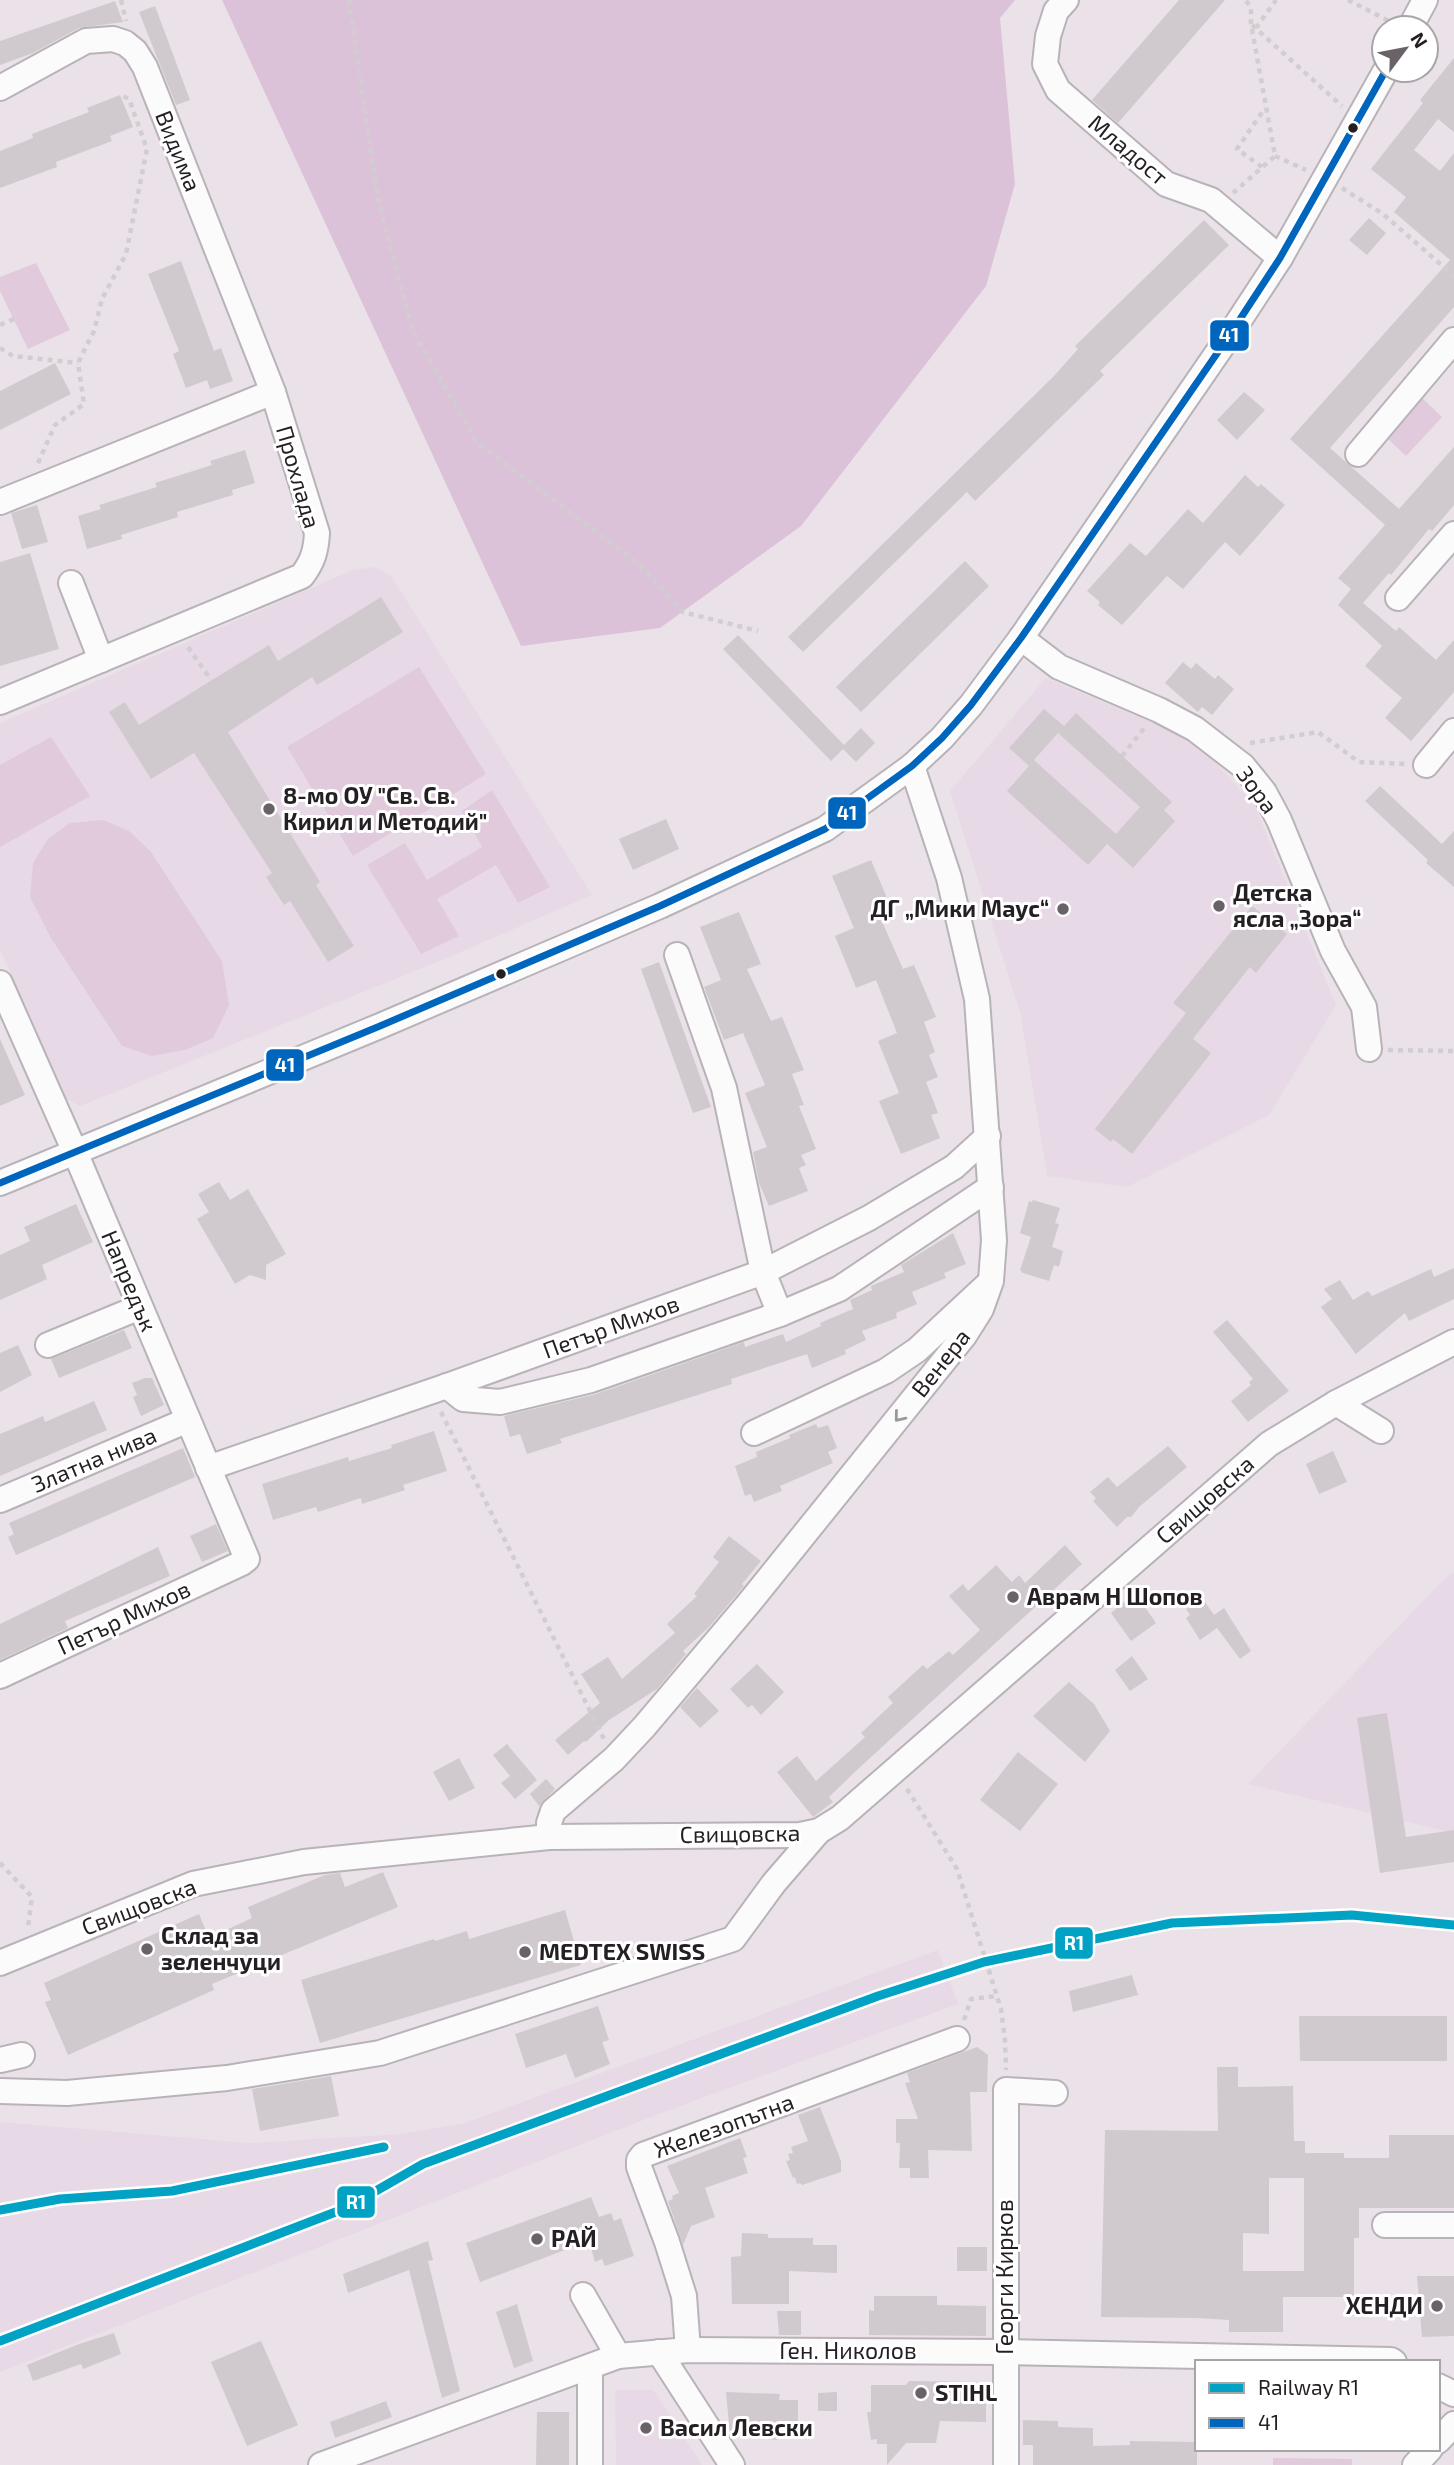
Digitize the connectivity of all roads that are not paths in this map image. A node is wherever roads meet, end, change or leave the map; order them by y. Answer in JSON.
{"nodes":[{"id":1,"x":1066,"y":0,"type":"edge"},
{"id":2,"x":1378,"y":84,"type":"edge"},
{"id":3,"x":0,"y":88,"type":"edge"},
{"id":4,"x":1280,"y":258,"type":"junction"},
{"id":5,"x":1454,"y":340,"type":"edge"},
{"id":6,"x":273,"y":392,"type":"junction"},
{"id":7,"x":1358,"y":454,"type":"dead end"},
{"id":8,"x":0,"y":502,"type":"edge"},
{"id":9,"x":1454,"y":534,"type":"edge"},
{"id":10,"x":71,"y":583,"type":"dead end"},
{"id":11,"x":1398,"y":598,"type":"dead end"},
{"id":12,"x":1021,"y":638,"type":"junction"},
{"id":13,"x":102,"y":660,"type":"junction"},
{"id":14,"x":0,"y":702,"type":"edge"},
{"id":15,"x":1454,"y":731,"type":"edge"},
{"id":16,"x":1426,"y":765,"type":"road end"},
{"id":17,"x":912,"y":766,"type":"junction"},
{"id":18,"x":677,"y":955,"type":"dead end"},
{"id":19,"x":3,"y":999,"type":"edge"},
{"id":20,"x":1369,"y":1049,"type":"road end"},
{"id":21,"x":988,"y":1136,"type":"junction"},
{"id":22,"x":75,"y":1152,"type":"junction"},
{"id":23,"x":0,"y":1183,"type":"edge"},
{"id":24,"x":991,"y":1187,"type":"junction"},
{"id":25,"x":763,"y":1272,"type":"junction"},
{"id":26,"x":991,"y":1280,"type":"junction"},
{"id":27,"x":140,"y":1307,"type":"junction"},
{"id":28,"x":780,"y":1314,"type":"junction"},
{"id":29,"x":1454,"y":1342,"type":"edge"},
{"id":30,"x":48,"y":1345,"type":"dead end"},
{"id":31,"x":438,"y":1388,"type":"junction"},
{"id":32,"x":1336,"y":1403,"type":"junction"},
{"id":33,"x":188,"y":1420,"type":"junction"},
{"id":34,"x":1381,"y":1432,"type":"dead end"},
{"id":35,"x":754,"y":1433,"type":"dead end"},
{"id":36,"x":208,"y":1468,"type":"junction"},
{"id":37,"x":0,"y":1500,"type":"edge"},
{"id":38,"x":247,"y":1559,"type":"joint"},
{"id":39,"x":0,"y":1676,"type":"edge"},
{"id":40,"x":819,"y":1831,"type":"junction"},
{"id":41,"x":549,"y":1837,"type":"junction"},
{"id":42,"x":8,"y":1960,"type":"edge"},
{"id":43,"x":957,"y":2039,"type":"road end"},
{"id":44,"x":0,"y":2091,"type":"edge"},
{"id":45,"x":1055,"y":2093,"type":"dead end"},
{"id":46,"x":1385,"y":2225,"type":"dead end"},
{"id":47,"x":1454,"y":2225,"type":"edge"},
{"id":48,"x":583,"y":2295,"type":"dead end"},
{"id":49,"x":688,"y":2350,"type":"junction"},
{"id":50,"x":1004,"y":2351,"type":"junction"},
{"id":51,"x":659,"y":2352,"type":"junction"},
{"id":52,"x":618,"y":2356,"type":"junction"},
{"id":53,"x":1391,"y":2360,"type":"edge"},
{"id":54,"x":590,"y":2367,"type":"junction"},
{"id":55,"x":1454,"y":2424,"type":"edge"},
{"id":56,"x":1440,"y":2439,"type":"edge"},
{"id":57,"x":1428,"y":2451,"type":"edge"},
{"id":58,"x":321,"y":2465,"type":"edge"},
{"id":59,"x":590,"y":2465,"type":"edge"},
{"id":60,"x":732,"y":2465,"type":"edge"},
{"id":61,"x":1006,"y":2465,"type":"edge"},
{"id":62,"x":1415,"y":2465,"type":"edge"}],
"edges":[{"from":1,"to":4,"type":"street","name":"Младост"},
{"from":2,"to":4,"type":"street"},
{"from":3,"to":6,"type":"street","name":"Видима"},
{"from":4,"to":12,"type":"street"},
{"from":5,"to":7,"type":"street"},
{"from":6,"to":8,"type":"street","name":"Прохлада"},
{"from":6,"to":13,"type":"street","name":"Прохлада"},
{"from":9,"to":11,"type":"street"},
{"from":10,"to":13,"type":"street"},
{"from":12,"to":17,"type":"street"},
{"from":12,"to":20,"type":"street","name":"Зора"},
{"from":13,"to":14,"type":"street","name":"Прохлада"},
{"from":15,"to":16,"type":"street"},
{"from":17,"to":21,"type":"street","name":"Венера"},
{"from":17,"to":22,"type":"street"},
{"from":18,"to":25,"type":"street"},
{"from":19,"to":22,"type":"street","name":"Напредък"},
{"from":21,"to":24,"type":"street","name":"Венера"},
{"from":21,"to":25,"type":"street","name":"Петър Михов"},
{"from":22,"to":23,"type":"street"},
{"from":22,"to":27,"type":"street","name":"Напредък"},
{"from":24,"to":26,"type":"street","name":"Венера"},
{"from":24,"to":28,"type":"street"},
{"from":25,"to":28,"type":"street"},
{"from":25,"to":31,"type":"street","name":"Петър Михов"},
{"from":26,"to":35,"type":"street"},
{"from":26,"to":41,"type":"street","name":"Венера","one_way":true},
{"from":27,"to":30,"type":"street"},
{"from":27,"to":33,"type":"street","name":"Напредък"},
{"from":28,"to":31,"type":"street"},
{"from":29,"to":32,"type":"street","name":"Свищовска"},
{"from":31,"to":36,"type":"street","name":"Петър Михов"},
{"from":32,"to":34,"type":"street"},
{"from":32,"to":40,"type":"street","name":"Свищовска"},
{"from":33,"to":36,"type":"street","name":"Напредък"},
{"from":33,"to":37,"type":"street","name":"Златна нива"},
{"from":36,"to":38,"type":"street","name":"Напредък"},
{"from":38,"to":39,"type":"street","name":"Петър Михов"},
{"from":40,"to":41,"type":"street","name":"Свищовска"},
{"from":40,"to":44,"type":"street"},
{"from":41,"to":42,"type":"street","name":"Свищовска"},
{"from":43,"to":49,"type":"street","name":"Железопътна"},
{"from":45,"to":50,"type":"street","name":"Георги Кирков"},
{"from":46,"to":47,"type":"street"},
{"from":48,"to":52,"type":"street"},
{"from":49,"to":50,"type":"street","name":"Ген. Николов"},
{"from":49,"to":51,"type":"street","name":"Ген. Николов"},
{"from":50,"to":53,"type":"street","name":"Ген. Николов"},
{"from":50,"to":61,"type":"street","name":"Георги Кирков"},
{"from":51,"to":52,"type":"street","name":"Ген. Николов"},
{"from":51,"to":60,"type":"street"},
{"from":52,"to":54,"type":"street","name":"Ген. Николов"},
{"from":54,"to":58,"type":"street","name":"Ген. Николов"},
{"from":54,"to":59,"type":"street"},
{"from":55,"to":56,"type":"street"},
{"from":57,"to":62,"type":"street"}]}
